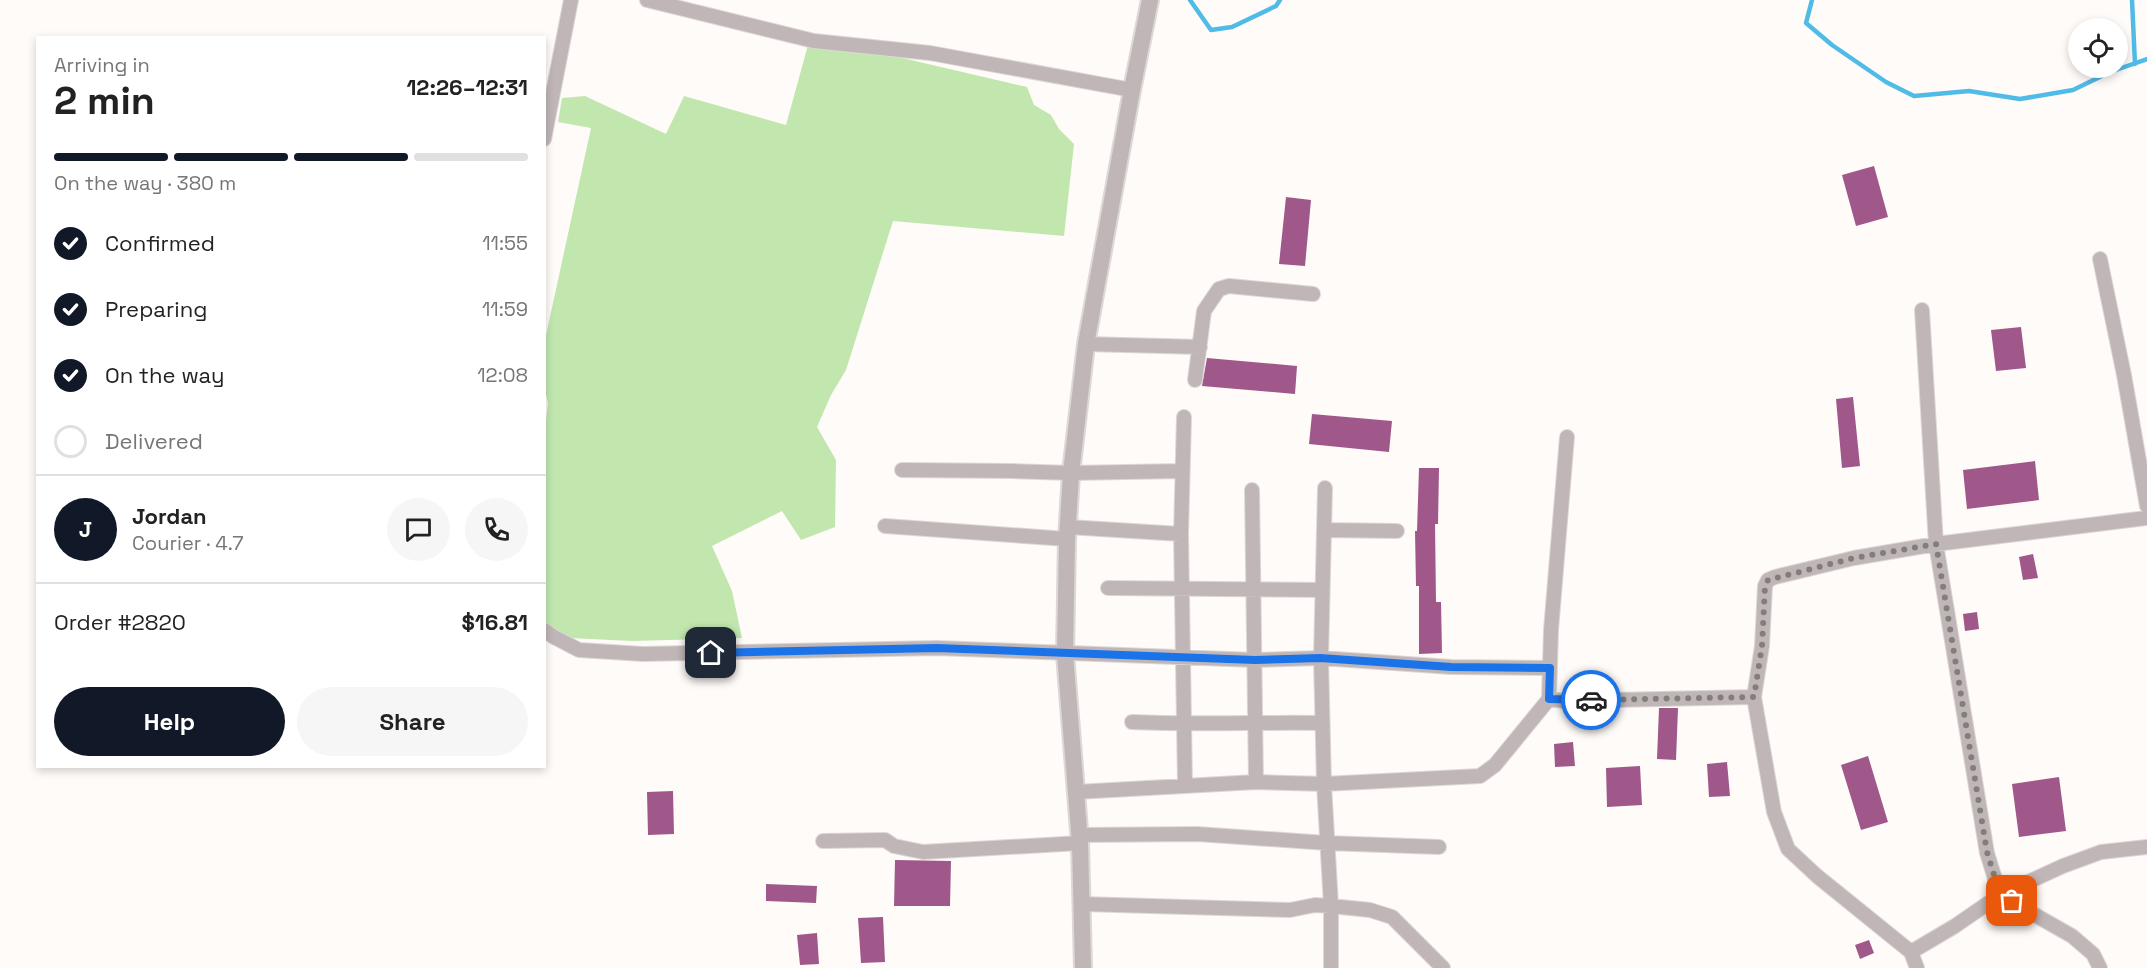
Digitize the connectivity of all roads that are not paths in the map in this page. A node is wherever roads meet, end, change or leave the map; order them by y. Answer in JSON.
{"nodes":[{"id":1,"x":571,"y":0,"type":"edge"},
{"id":2,"x":647,"y":0,"type":"edge"},
{"id":3,"x":1150,"y":0,"type":"edge"},
{"id":4,"x":1132,"y":90,"type":"junction"},
{"id":5,"x":548,"y":109,"type":"edge"},
{"id":6,"x":546,"y":124,"type":"edge"},
{"id":7,"x":2100,"y":260,"type":"dead end"},
{"id":8,"x":1314,"y":294,"type":"dead end"},
{"id":9,"x":1922,"y":310,"type":"dead end"},
{"id":10,"x":1086,"y":344,"type":"junction"},
{"id":11,"x":1200,"y":347,"type":"junction"},
{"id":12,"x":1195,"y":381,"type":"dead end"},
{"id":13,"x":1184,"y":417,"type":"dead end"},
{"id":14,"x":1567,"y":437,"type":"dead end"},
{"id":15,"x":902,"y":470,"type":"dead end"},
{"id":16,"x":1182,"y":471,"type":"junction"},
{"id":17,"x":1071,"y":473,"type":"junction"},
{"id":18,"x":1325,"y":488,"type":"dead end"},
{"id":19,"x":1252,"y":490,"type":"dead end"},
{"id":20,"x":2147,"y":506,"type":"edge"},
{"id":21,"x":2147,"y":518,"type":"edge"},
{"id":22,"x":885,"y":526,"type":"dead end"},
{"id":23,"x":1324,"y":530,"type":"junction"},
{"id":24,"x":1397,"y":531,"type":"dead end"},
{"id":25,"x":1068,"y":533,"type":"junction"},
{"id":26,"x":1180,"y":534,"type":"junction"},
{"id":27,"x":1936,"y":544,"type":"junction"},
{"id":28,"x":1108,"y":588,"type":"dead end"},
{"id":29,"x":1183,"y":588,"type":"junction"},
{"id":30,"x":1254,"y":588,"type":"junction"},
{"id":31,"x":1322,"y":590,"type":"junction"},
{"id":32,"x":546,"y":632,"type":"edge"},
{"id":33,"x":1065,"y":654,"type":"junction"},
{"id":34,"x":1184,"y":657,"type":"junction"},
{"id":35,"x":1320,"y":658,"type":"junction"},
{"id":36,"x":1255,"y":660,"type":"junction"},
{"id":37,"x":1550,"y":668,"type":"junction"},
{"id":38,"x":1754,"y":697,"type":"junction"},
{"id":39,"x":1549,"y":699,"type":"junction"},
{"id":40,"x":1132,"y":722,"type":"dead end"},
{"id":41,"x":1254,"y":722,"type":"junction"},
{"id":42,"x":1322,"y":723,"type":"junction"},
{"id":43,"x":1185,"y":725,"type":"junction"},
{"id":44,"x":1256,"y":782,"type":"junction"},
{"id":45,"x":1324,"y":784,"type":"junction"},
{"id":46,"x":1185,"y":785,"type":"junction"},
{"id":47,"x":1076,"y":792,"type":"junction"},
{"id":48,"x":1080,"y":839,"type":"junction"},
{"id":49,"x":824,"y":841,"type":"dead end"},
{"id":50,"x":1327,"y":843,"type":"junction"},
{"id":51,"x":1439,"y":847,"type":"dead end"},
{"id":52,"x":2147,"y":847,"type":"edge"},
{"id":53,"x":2000,"y":895,"type":"junction"},
{"id":54,"x":1082,"y":904,"type":"junction"},
{"id":55,"x":1331,"y":906,"type":"junction"},
{"id":56,"x":1911,"y":952,"type":"junction"},
{"id":57,"x":1083,"y":968,"type":"edge"},
{"id":58,"x":1331,"y":968,"type":"edge"},
{"id":59,"x":1443,"y":968,"type":"edge"},
{"id":60,"x":1917,"y":968,"type":"edge"},
{"id":61,"x":2100,"y":968,"type":"edge"}],
"edges":[{"from":1,"to":5,"type":"street"},
{"from":2,"to":4,"type":"street"},
{"from":3,"to":4,"type":"street"},
{"from":4,"to":10,"type":"street"},
{"from":5,"to":6,"type":"street"},
{"from":7,"to":20,"type":"street"},
{"from":8,"to":11,"type":"street"},
{"from":9,"to":27,"type":"street"},
{"from":10,"to":11,"type":"street"},
{"from":10,"to":17,"type":"street"},
{"from":11,"to":12,"type":"street"},
{"from":13,"to":16,"type":"street"},
{"from":14,"to":37,"type":"street"},
{"from":15,"to":17,"type":"street"},
{"from":16,"to":17,"type":"street"},
{"from":16,"to":26,"type":"street"},
{"from":17,"to":25,"type":"street"},
{"from":18,"to":23,"type":"street"},
{"from":19,"to":30,"type":"street"},
{"from":21,"to":27,"type":"street"},
{"from":22,"to":25,"type":"street"},
{"from":23,"to":24,"type":"street"},
{"from":23,"to":31,"type":"street"},
{"from":25,"to":26,"type":"street"},
{"from":25,"to":33,"type":"street"},
{"from":26,"to":29,"type":"street"},
{"from":27,"to":38,"type":"street"},
{"from":27,"to":53,"type":"street"},
{"from":28,"to":29,"type":"street"},
{"from":29,"to":30,"type":"street"},
{"from":29,"to":34,"type":"street"},
{"from":30,"to":31,"type":"street"},
{"from":30,"to":36,"type":"street"},
{"from":31,"to":35,"type":"street"},
{"from":32,"to":33,"type":"street"},
{"from":33,"to":34,"type":"street"},
{"from":33,"to":47,"type":"street"},
{"from":34,"to":36,"type":"street"},
{"from":34,"to":43,"type":"street"},
{"from":35,"to":36,"type":"street"},
{"from":35,"to":37,"type":"street"},
{"from":35,"to":42,"type":"street"},
{"from":36,"to":41,"type":"street"},
{"from":37,"to":39,"type":"street"},
{"from":38,"to":39,"type":"street"},
{"from":38,"to":56,"type":"street"},
{"from":39,"to":45,"type":"street"},
{"from":40,"to":43,"type":"street"},
{"from":41,"to":42,"type":"street"},
{"from":41,"to":43,"type":"street"},
{"from":41,"to":44,"type":"street"},
{"from":42,"to":45,"type":"street"},
{"from":43,"to":46,"type":"street"},
{"from":44,"to":45,"type":"street"},
{"from":44,"to":46,"type":"street"},
{"from":45,"to":50,"type":"street"},
{"from":46,"to":47,"type":"street"},
{"from":47,"to":48,"type":"street"},
{"from":48,"to":49,"type":"street"},
{"from":48,"to":50,"type":"street"},
{"from":48,"to":54,"type":"street"},
{"from":50,"to":51,"type":"street"},
{"from":50,"to":55,"type":"street"},
{"from":52,"to":53,"type":"street"},
{"from":53,"to":56,"type":"street"},
{"from":53,"to":61,"type":"street"},
{"from":54,"to":55,"type":"street"},
{"from":54,"to":57,"type":"street"},
{"from":55,"to":58,"type":"street"},
{"from":55,"to":59,"type":"street"},
{"from":56,"to":60,"type":"street"}]}
